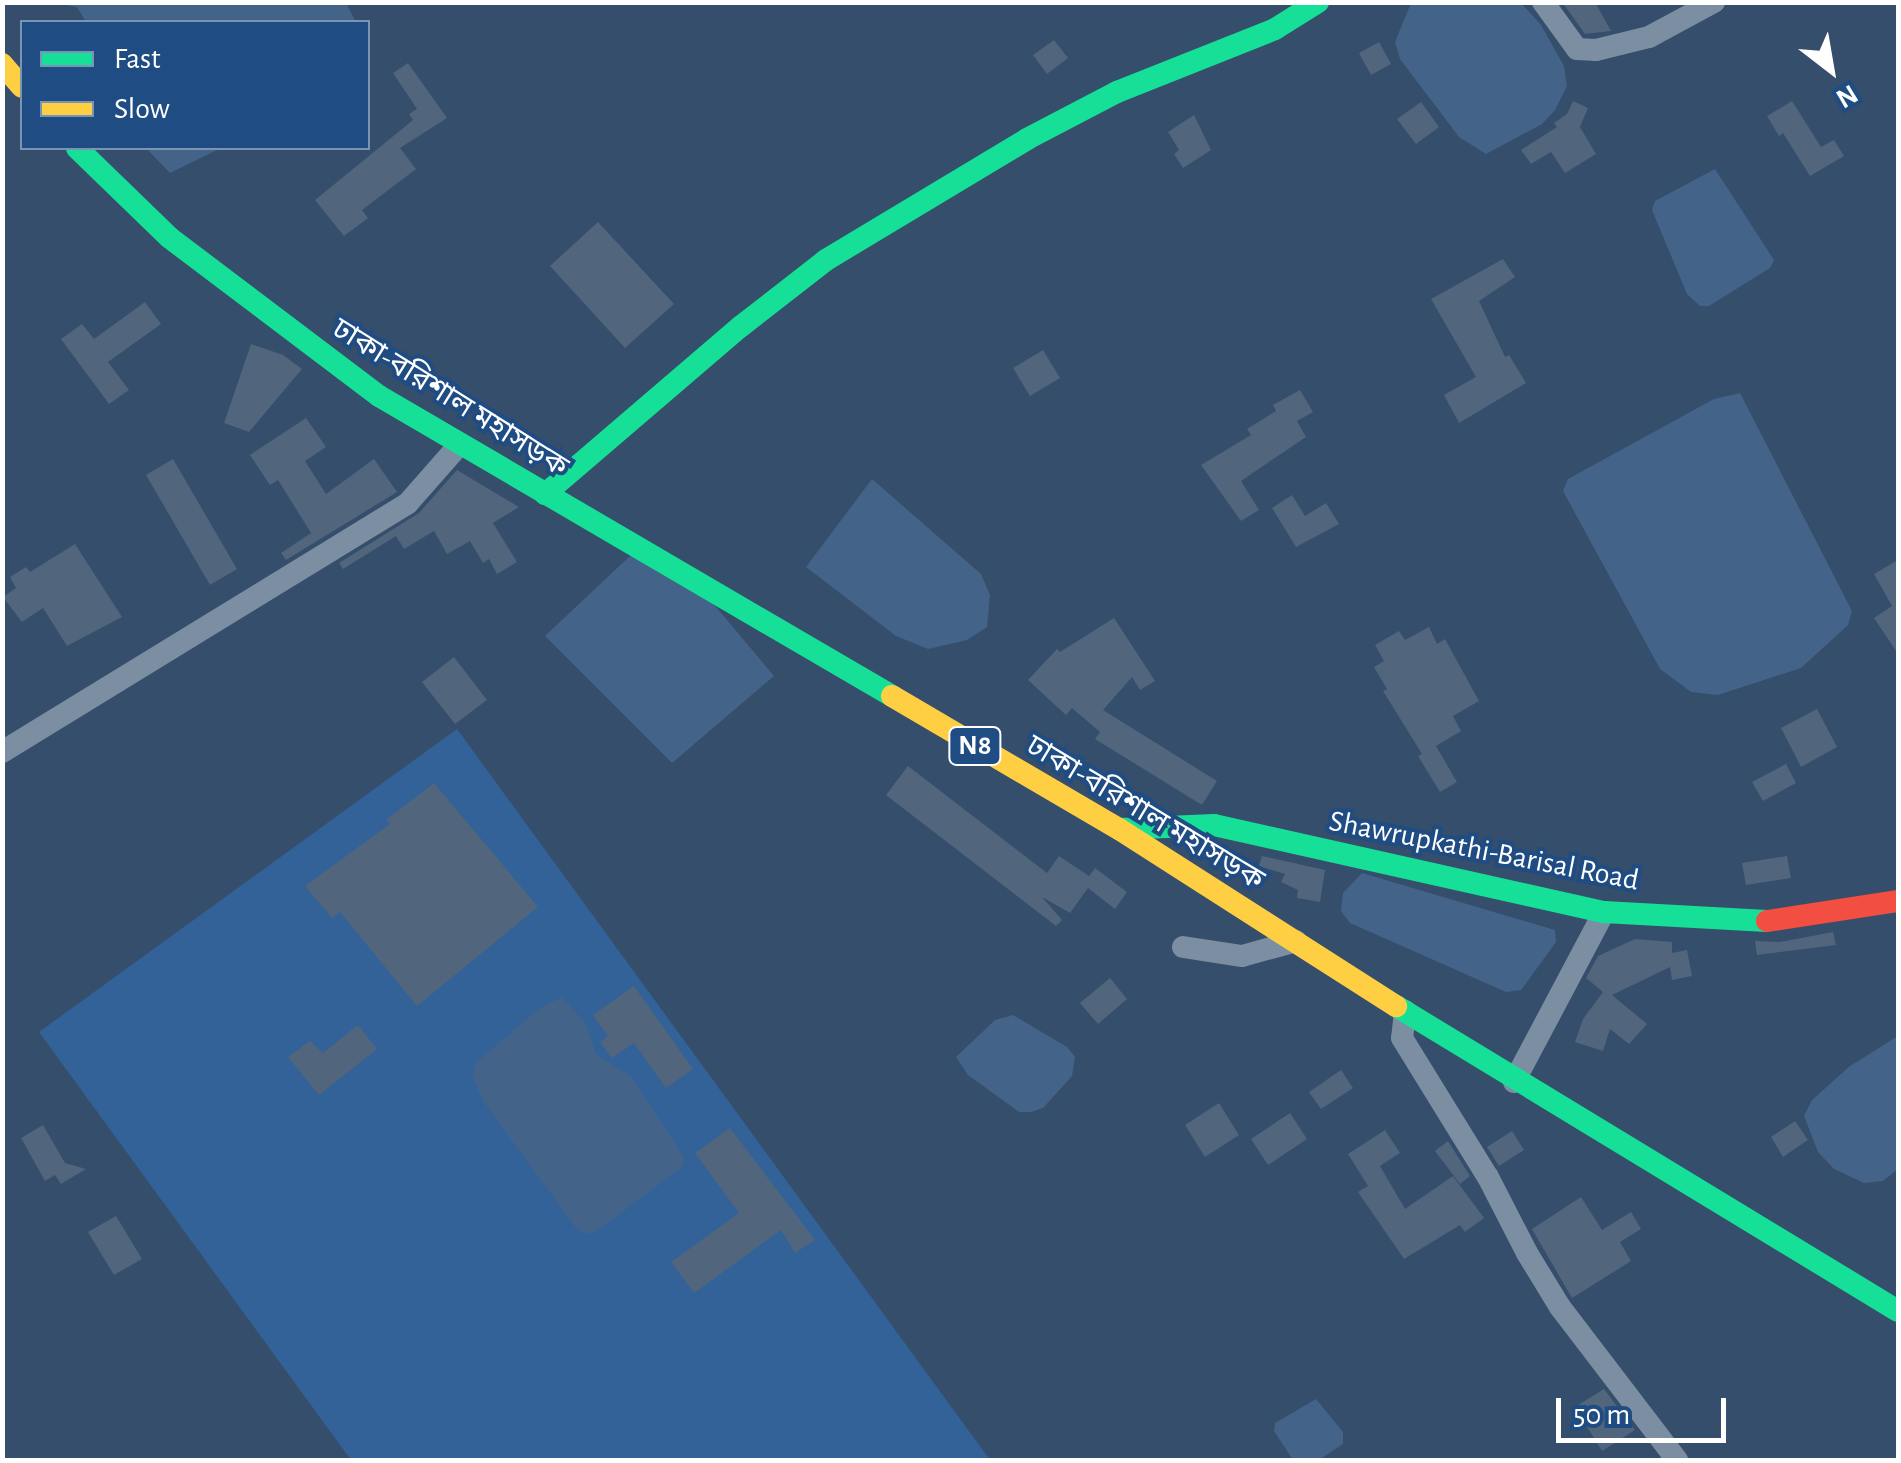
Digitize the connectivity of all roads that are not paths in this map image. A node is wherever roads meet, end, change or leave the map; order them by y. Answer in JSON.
{"nodes":[{"id":1,"x":1318,"y":2,"type":"edge"},
{"id":2,"x":1544,"y":2,"type":"edge"},
{"id":3,"x":1714,"y":2,"type":"edge"},
{"id":4,"x":2,"y":64,"type":"edge"},
{"id":5,"x":20,"y":85,"type":"edge"},
{"id":6,"x":79,"y":150,"type":"edge"},
{"id":7,"x":458,"y":446,"type":"junction"},
{"id":8,"x":545,"y":494,"type":"junction"},
{"id":9,"x":2,"y":752,"type":"edge"},
{"id":10,"x":1118,"y":829,"type":"junction"},
{"id":11,"x":1898,"y":901,"type":"edge"},
{"id":12,"x":1604,"y":912,"type":"junction"},
{"id":13,"x":1296,"y":941,"type":"junction"},
{"id":14,"x":1183,"y":947,"type":"dead end"},
{"id":15,"x":1405,"y":1011,"type":"junction"},
{"id":16,"x":1514,"y":1082,"type":"junction"},
{"id":17,"x":1898,"y":1312,"type":"edge"},
{"id":18,"x":1677,"y":1460,"type":"edge"}],
"edges":[{"from":1,"to":8,"type":"main road"},
{"from":2,"to":3,"type":"street"},
{"from":4,"to":5,"type":"main road"},
{"from":6,"to":7,"type":"main road","name":"ঢাকা-বরিশাল মহাসড়ক","number":"N8"},
{"from":7,"to":8,"type":"main road","name":"ঢাকা-বরিশাল মহাসড়ক","number":"N8"},
{"from":7,"to":9,"type":"street"},
{"from":8,"to":10,"type":"main road","name":"ঢাকা-বরিশাল মহাসড়ক","number":"N8"},
{"from":10,"to":12,"type":"main road","name":"Shawrupkathi-Barisal Road"},
{"from":10,"to":13,"type":"main road","name":"ঢাকা-বরিশাল মহাসড়ক","number":"N8"},
{"from":11,"to":12,"type":"main road","name":"Shawrupkathi-Barisal Road"},
{"from":12,"to":16,"type":"street"},
{"from":13,"to":14,"type":"street"},
{"from":13,"to":15,"type":"main road","name":"ঢাকা-বরিশাল মহাসড়ক","number":"N8"},
{"from":15,"to":16,"type":"main road","name":"ঢাকা-বরিশাল মহাসড়ক","number":"N8"},
{"from":15,"to":18,"type":"street"},
{"from":16,"to":17,"type":"main road","name":"ঢাকা-বরিশাল মহাসড়ক","number":"N8"}]}
